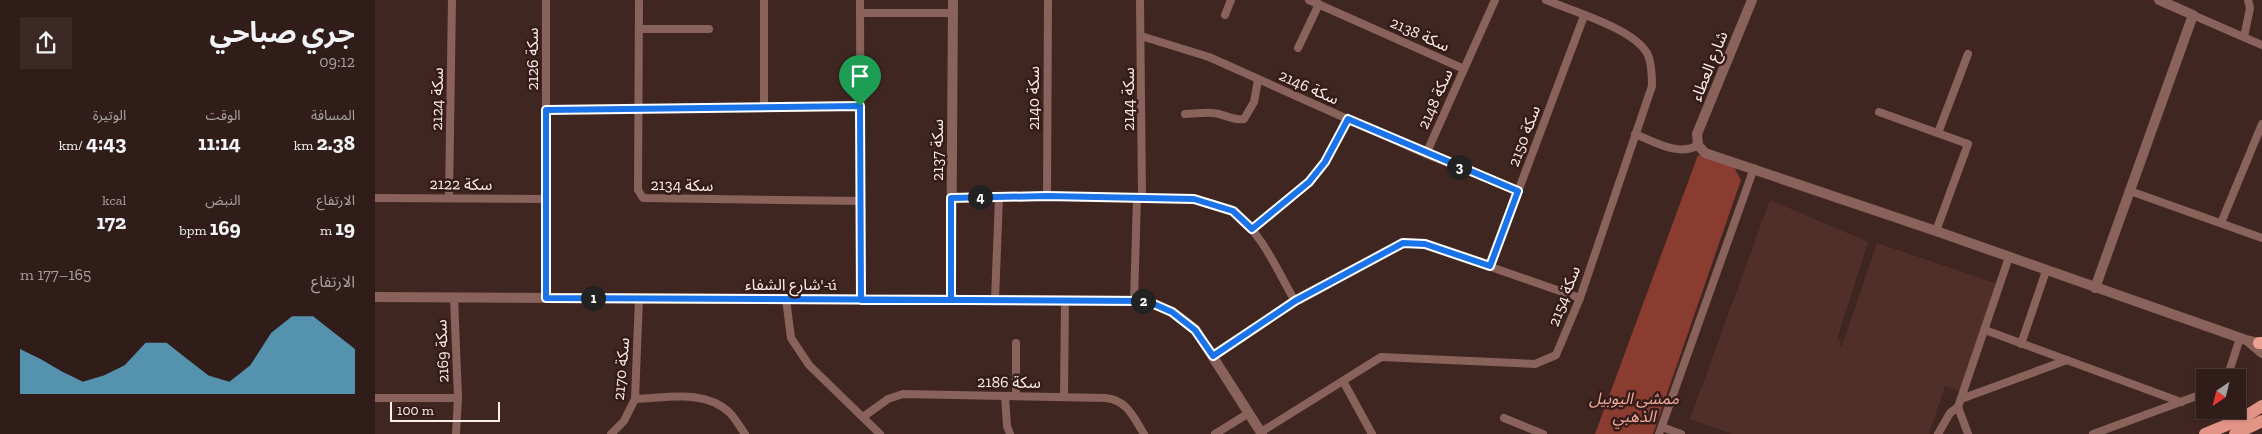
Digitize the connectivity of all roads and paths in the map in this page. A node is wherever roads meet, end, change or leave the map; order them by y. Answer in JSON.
{"nodes":[{"id":1,"x":452,"y":0,"type":"edge"},
{"id":2,"x":546,"y":0,"type":"edge"},
{"id":3,"x":639,"y":0,"type":"edge"},
{"id":4,"x":764,"y":0,"type":"edge"},
{"id":5,"x":860,"y":0,"type":"edge"},
{"id":6,"x":953,"y":0,"type":"edge"},
{"id":7,"x":1047,"y":0,"type":"edge"},
{"id":8,"x":1140,"y":0,"type":"edge"},
{"id":9,"x":1231,"y":0,"type":"edge"},
{"id":10,"x":1309,"y":0,"type":"edge"},
{"id":11,"x":1495,"y":0,"type":"edge"},
{"id":12,"x":1545,"y":0,"type":"edge"},
{"id":13,"x":1752,"y":0,"type":"edge"},
{"id":14,"x":2159,"y":0,"type":"edge"},
{"id":15,"x":2248,"y":0,"type":"edge"},
{"id":16,"x":1319,"y":4,"type":"junction"},
{"id":17,"x":860,"y":13,"type":"junction"},
{"id":18,"x":953,"y":13,"type":"junction"},
{"id":19,"x":2193,"y":15,"type":"junction"},
{"id":20,"x":1225,"y":16,"type":"dead end"},
{"id":21,"x":1584,"y":16,"type":"junction"},
{"id":22,"x":639,"y":29,"type":"junction"},
{"id":23,"x":709,"y":29,"type":"dead end"},
{"id":24,"x":1141,"y":36,"type":"junction"},
{"id":25,"x":2244,"y":37,"type":"junction"},
{"id":26,"x":2262,"y":45,"type":"edge"},
{"id":27,"x":1298,"y":48,"type":"dead end"},
{"id":28,"x":1968,"y":54,"type":"dead end"},
{"id":29,"x":1464,"y":69,"type":"junction"},
{"id":30,"x":1258,"y":80,"type":"junction"},
{"id":31,"x":860,"y":106,"type":"junction"},
{"id":32,"x":764,"y":108,"type":"junction"},
{"id":33,"x":638,"y":109,"type":"junction"},
{"id":34,"x":546,"y":110,"type":"junction"},
{"id":35,"x":1879,"y":112,"type":"dead end"},
{"id":36,"x":1185,"y":114,"type":"dead end"},
{"id":37,"x":1348,"y":119,"type":"junction"},
{"id":38,"x":2261,"y":130,"type":"edge"},
{"id":39,"x":1938,"y":133,"type":"junction"},
{"id":40,"x":1635,"y":134,"type":"junction"},
{"id":41,"x":1698,"y":145,"type":"junction"},
{"id":42,"x":1426,"y":154,"type":"junction"},
{"id":43,"x":1754,"y":168,"type":"junction"},
{"id":44,"x":1518,"y":191,"type":"junction"},
{"id":45,"x":2130,"y":191,"type":"junction"},
{"id":46,"x":1047,"y":196,"type":"junction"},
{"id":47,"x":449,"y":197,"type":"junction"},
{"id":48,"x":999,"y":197,"type":"junction"},
{"id":49,"x":375,"y":198,"type":"edge"},
{"id":50,"x":951,"y":198,"type":"junction"},
{"id":51,"x":1139,"y":198,"type":"junction"},
{"id":52,"x":546,"y":199,"type":"junction"},
{"id":53,"x":861,"y":201,"type":"junction"},
{"id":54,"x":2221,"y":223,"type":"junction"},
{"id":55,"x":1252,"y":229,"type":"junction"},
{"id":56,"x":1936,"y":231,"type":"junction"},
{"id":57,"x":2262,"y":238,"type":"edge"},
{"id":58,"x":2009,"y":257,"type":"junction"},
{"id":59,"x":1490,"y":266,"type":"junction"},
{"id":60,"x":2046,"y":271,"type":"junction"},
{"id":61,"x":2095,"y":288,"type":"junction"},
{"id":62,"x":375,"y":297,"type":"edge"},
{"id":63,"x":454,"y":297,"type":"junction"},
{"id":64,"x":546,"y":298,"type":"junction"},
{"id":65,"x":639,"y":298,"type":"junction"},
{"id":66,"x":1580,"y":298,"type":"junction"},
{"id":67,"x":786,"y":299,"type":"junction"},
{"id":68,"x":861,"y":300,"type":"junction"},
{"id":69,"x":951,"y":300,"type":"junction"},
{"id":70,"x":995,"y":300,"type":"junction"},
{"id":71,"x":1065,"y":300,"type":"junction"},
{"id":72,"x":1134,"y":301,"type":"junction"},
{"id":73,"x":1295,"y":301,"type":"junction"},
{"id":74,"x":1985,"y":330,"type":"junction"},
{"id":75,"x":1016,"y":343,"type":"dead end"},
{"id":76,"x":2255,"y":343,"type":"edge"},
{"id":77,"x":2021,"y":344,"type":"junction"},
{"id":78,"x":1213,"y":356,"type":"junction"},
{"id":79,"x":2067,"y":360,"type":"junction"},
{"id":80,"x":2234,"y":369,"type":"edge"},
{"id":81,"x":1343,"y":381,"type":"junction"},
{"id":82,"x":1005,"y":396,"type":"junction"},
{"id":83,"x":1016,"y":396,"type":"junction"},
{"id":84,"x":2196,"y":396,"type":"edge"},
{"id":85,"x":1064,"y":397,"type":"junction"},
{"id":86,"x":375,"y":398,"type":"edge"},
{"id":87,"x":458,"y":398,"type":"junction"},
{"id":88,"x":635,"y":399,"type":"junction"},
{"id":89,"x":1961,"y":399,"type":"junction"},
{"id":90,"x":2181,"y":402,"type":"junction"},
{"id":91,"x":2262,"y":406,"type":"edge"},
{"id":92,"x":1959,"y":407,"type":"junction"},
{"id":93,"x":1249,"y":413,"type":"junction"},
{"id":94,"x":863,"y":417,"type":"junction"},
{"id":95,"x":1504,"y":418,"type":"dead end"},
{"id":96,"x":2262,"y":421,"type":"edge"},
{"id":97,"x":1661,"y":430,"type":"edge"},
{"id":98,"x":1262,"y":433,"type":"edge"},
{"id":99,"x":456,"y":434,"type":"edge"},
{"id":100,"x":611,"y":434,"type":"edge"},
{"id":101,"x":745,"y":434,"type":"edge"},
{"id":102,"x":880,"y":434,"type":"edge"},
{"id":103,"x":1010,"y":434,"type":"edge"},
{"id":104,"x":1144,"y":434,"type":"edge"},
{"id":105,"x":1215,"y":434,"type":"edge"},
{"id":106,"x":1372,"y":434,"type":"edge"},
{"id":107,"x":1543,"y":434,"type":"edge"},
{"id":108,"x":1681,"y":434,"type":"edge"},
{"id":109,"x":1938,"y":434,"type":"edge"},
{"id":110,"x":1968,"y":434,"type":"edge"},
{"id":111,"x":2093,"y":434,"type":"edge"},
{"id":112,"x":2205,"y":434,"type":"edge"},
{"id":113,"x":2235,"y":434,"type":"edge"}],
"edges":[{"from":1,"to":47,"type":"street","name":"سكة 2124"},
{"from":2,"to":34,"type":"street","name":"سكة 2126"},
{"from":3,"to":22,"type":"street","name":"سكة 2134"},
{"from":4,"to":32,"type":"street"},
{"from":5,"to":17,"type":"street"},
{"from":6,"to":18,"type":"street","name":"سكة 2137"},
{"from":7,"to":46,"type":"street","name":"سكة 2140"},
{"from":8,"to":24,"type":"street","name":"سكة 2144"},
{"from":9,"to":20,"type":"street"},
{"from":10,"to":16,"type":"street","name":"سكة 2138"},
{"from":11,"to":29,"type":"street","name":"سكة 2148"},
{"from":12,"to":21,"type":"street","name":"سكة 2154"},
{"from":13,"to":41,"type":"street","name":"شارع العطاء"},
{"from":14,"to":19,"type":"street"},
{"from":15,"to":25,"type":"street"},
{"from":16,"to":27,"type":"street"},
{"from":16,"to":29,"type":"street","name":"سكة 2138"},
{"from":17,"to":18,"type":"street"},
{"from":17,"to":31,"type":"street"},
{"from":18,"to":50,"type":"street","name":"سكة 2137"},
{"from":19,"to":25,"type":"street"},
{"from":19,"to":45,"type":"street"},
{"from":21,"to":40,"type":"street","name":"سكة 2154"},
{"from":21,"to":44,"type":"street","name":"سكة 2150"},
{"from":22,"to":23,"type":"street"},
{"from":22,"to":33,"type":"street","name":"سكة 2134"},
{"from":24,"to":30,"type":"street","name":"سكة 2146"},
{"from":24,"to":51,"type":"street","name":"سكة 2144"},
{"from":25,"to":26,"type":"street"},
{"from":28,"to":39,"type":"street"},
{"from":29,"to":42,"type":"street","name":"سكة 2148"},
{"from":30,"to":36,"type":"street"},
{"from":30,"to":37,"type":"street","name":"سكة 2146"},
{"from":31,"to":32,"type":"street"},
{"from":31,"to":53,"type":"street"},
{"from":32,"to":33,"type":"street"},
{"from":33,"to":34,"type":"street"},
{"from":33,"to":53,"type":"street","name":"سكة 2134"},
{"from":34,"to":52,"type":"street","name":"سكة 2126"},
{"from":35,"to":39,"type":"street"},
{"from":37,"to":42,"type":"street","name":"سكة 2146"},
{"from":37,"to":55,"type":"street"},
{"from":38,"to":54,"type":"street"},
{"from":39,"to":56,"type":"street"},
{"from":40,"to":41,"type":"street"},
{"from":40,"to":66,"type":"street","name":"سكة 2154"},
{"from":41,"to":43,"type":"street"},
{"from":42,"to":44,"type":"street","name":"سكة 2146"},
{"from":43,"to":56,"type":"street"},
{"from":43,"to":97,"type":"street"},
{"from":44,"to":59,"type":"street","name":"سكة 2150"},
{"from":45,"to":54,"type":"street"},
{"from":45,"to":61,"type":"street"},
{"from":46,"to":48,"type":"street"},
{"from":46,"to":51,"type":"street"},
{"from":47,"to":49,"type":"street","name":"سكة 2122"},
{"from":47,"to":52,"type":"street","name":"سكة 2122"},
{"from":48,"to":50,"type":"street"},
{"from":48,"to":70,"type":"street"},
{"from":50,"to":69,"type":"street","name":"سكة 2137"},
{"from":51,"to":55,"type":"street"},
{"from":51,"to":72,"type":"street","name":"سكة 2144"},
{"from":52,"to":64,"type":"street","name":"سكة 2126"},
{"from":53,"to":68,"type":"street"},
{"from":54,"to":57,"type":"street"},
{"from":55,"to":73,"type":"street"},
{"from":56,"to":58,"type":"street"},
{"from":58,"to":60,"type":"street"},
{"from":58,"to":74,"type":"street"},
{"from":59,"to":66,"type":"street"},
{"from":59,"to":73,"type":"street"},
{"from":60,"to":61,"type":"street"},
{"from":60,"to":77,"type":"street"},
{"from":61,"to":76,"type":"street"},
{"from":62,"to":63,"type":"street","name":"شارع الشفاء'-ú"},
{"from":63,"to":64,"type":"street","name":"شارع الشفاء'-ú"},
{"from":63,"to":87,"type":"street","name":"سكة 2169"},
{"from":64,"to":65,"type":"street","name":"شارع الشفاء'-ú"},
{"from":65,"to":67,"type":"street","name":"شارع الشفاء'-ú"},
{"from":65,"to":88,"type":"street","name":"سكة 2170"},
{"from":66,"to":81,"type":"street","name":"سكة 2154"},
{"from":67,"to":68,"type":"street","name":"شارع الشفاء'-ú"},
{"from":67,"to":94,"type":"street"},
{"from":68,"to":69,"type":"street","name":"شارع الشفاء'-ú"},
{"from":69,"to":70,"type":"street","name":"شارع الشفاء'-ú"},
{"from":70,"to":71,"type":"street","name":"شارع الشفاء'-ú"},
{"from":71,"to":72,"type":"street","name":"شارع الشفاء'-ú"},
{"from":71,"to":85,"type":"street"},
{"from":72,"to":78,"type":"street","name":"شارع الشفاء'-ú"},
{"from":73,"to":78,"type":"street"},
{"from":74,"to":77,"type":"street"},
{"from":74,"to":89,"type":"street"},
{"from":75,"to":83,"type":"street"},
{"from":76,"to":80,"type":"street"},
{"from":77,"to":79,"type":"street"},
{"from":78,"to":93,"type":"street","name":"شارع الشفاء'-ú"},
{"from":79,"to":89,"type":"street"},
{"from":79,"to":90,"type":"street"},
{"from":81,"to":98,"type":"street","name":"سكة 2154"},
{"from":81,"to":106,"type":"street"},
{"from":82,"to":83,"type":"street","name":"سكة 2186"},
{"from":82,"to":94,"type":"street","name":"سكة 2186"},
{"from":82,"to":103,"type":"street"},
{"from":83,"to":85,"type":"street","name":"سكة 2186"},
{"from":84,"to":90,"type":"street"},
{"from":85,"to":104,"type":"street","name":"سكة 2186"},
{"from":86,"to":87,"type":"street"},
{"from":87,"to":99,"type":"street","name":"سكة 2169"},
{"from":88,"to":100,"type":"street","name":"سكة 2170"},
{"from":88,"to":101,"type":"street"},
{"from":89,"to":92,"type":"street"},
{"from":90,"to":111,"type":"street"},
{"from":91,"to":112,"type":"main road"},
{"from":92,"to":109,"type":"street"},
{"from":92,"to":110,"type":"street"},
{"from":93,"to":98,"type":"street","name":"شارع الشفاء'-ú"},
{"from":93,"to":105,"type":"street"},
{"from":94,"to":102,"type":"street"},
{"from":95,"to":107,"type":"street"},
{"from":96,"to":113,"type":"main road"},
{"from":97,"to":108,"type":"street"}]}
